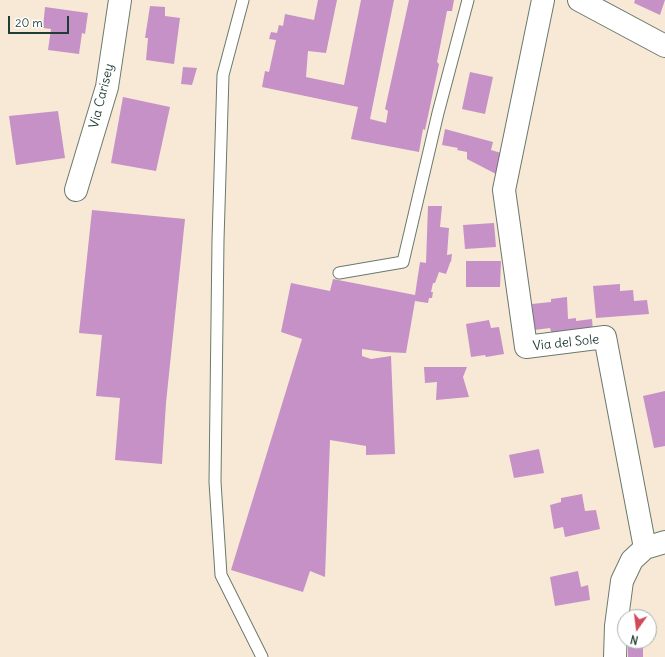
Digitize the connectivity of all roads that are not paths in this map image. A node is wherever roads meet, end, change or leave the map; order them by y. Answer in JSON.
{"nodes":[{"id":1,"x":120,"y":0,"type":"edge"},
{"id":2,"x":243,"y":0,"type":"edge"},
{"id":3,"x":468,"y":0,"type":"edge"},
{"id":4,"x":543,"y":0,"type":"edge"},
{"id":5,"x":579,"y":0,"type":"edge"},
{"id":6,"x":665,"y":46,"type":"edge"},
{"id":7,"x":76,"y":190,"type":"dead end"},
{"id":8,"x":338,"y":273,"type":"dead end"},
{"id":9,"x":655,"y":545,"type":"edge"},
{"id":10,"x":262,"y":657,"type":"edge"},
{"id":11,"x":615,"y":657,"type":"edge"}],
"edges":[{"from":1,"to":7,"type":"street","name":"Via Carisey"},
{"from":2,"to":10,"type":"lane"},
{"from":3,"to":8,"type":"lane"},
{"from":4,"to":9,"type":"street","name":"Via del Sole"},
{"from":5,"to":6,"type":"street"},
{"from":9,"to":11,"type":"street","name":"Via del Sole"}]}
